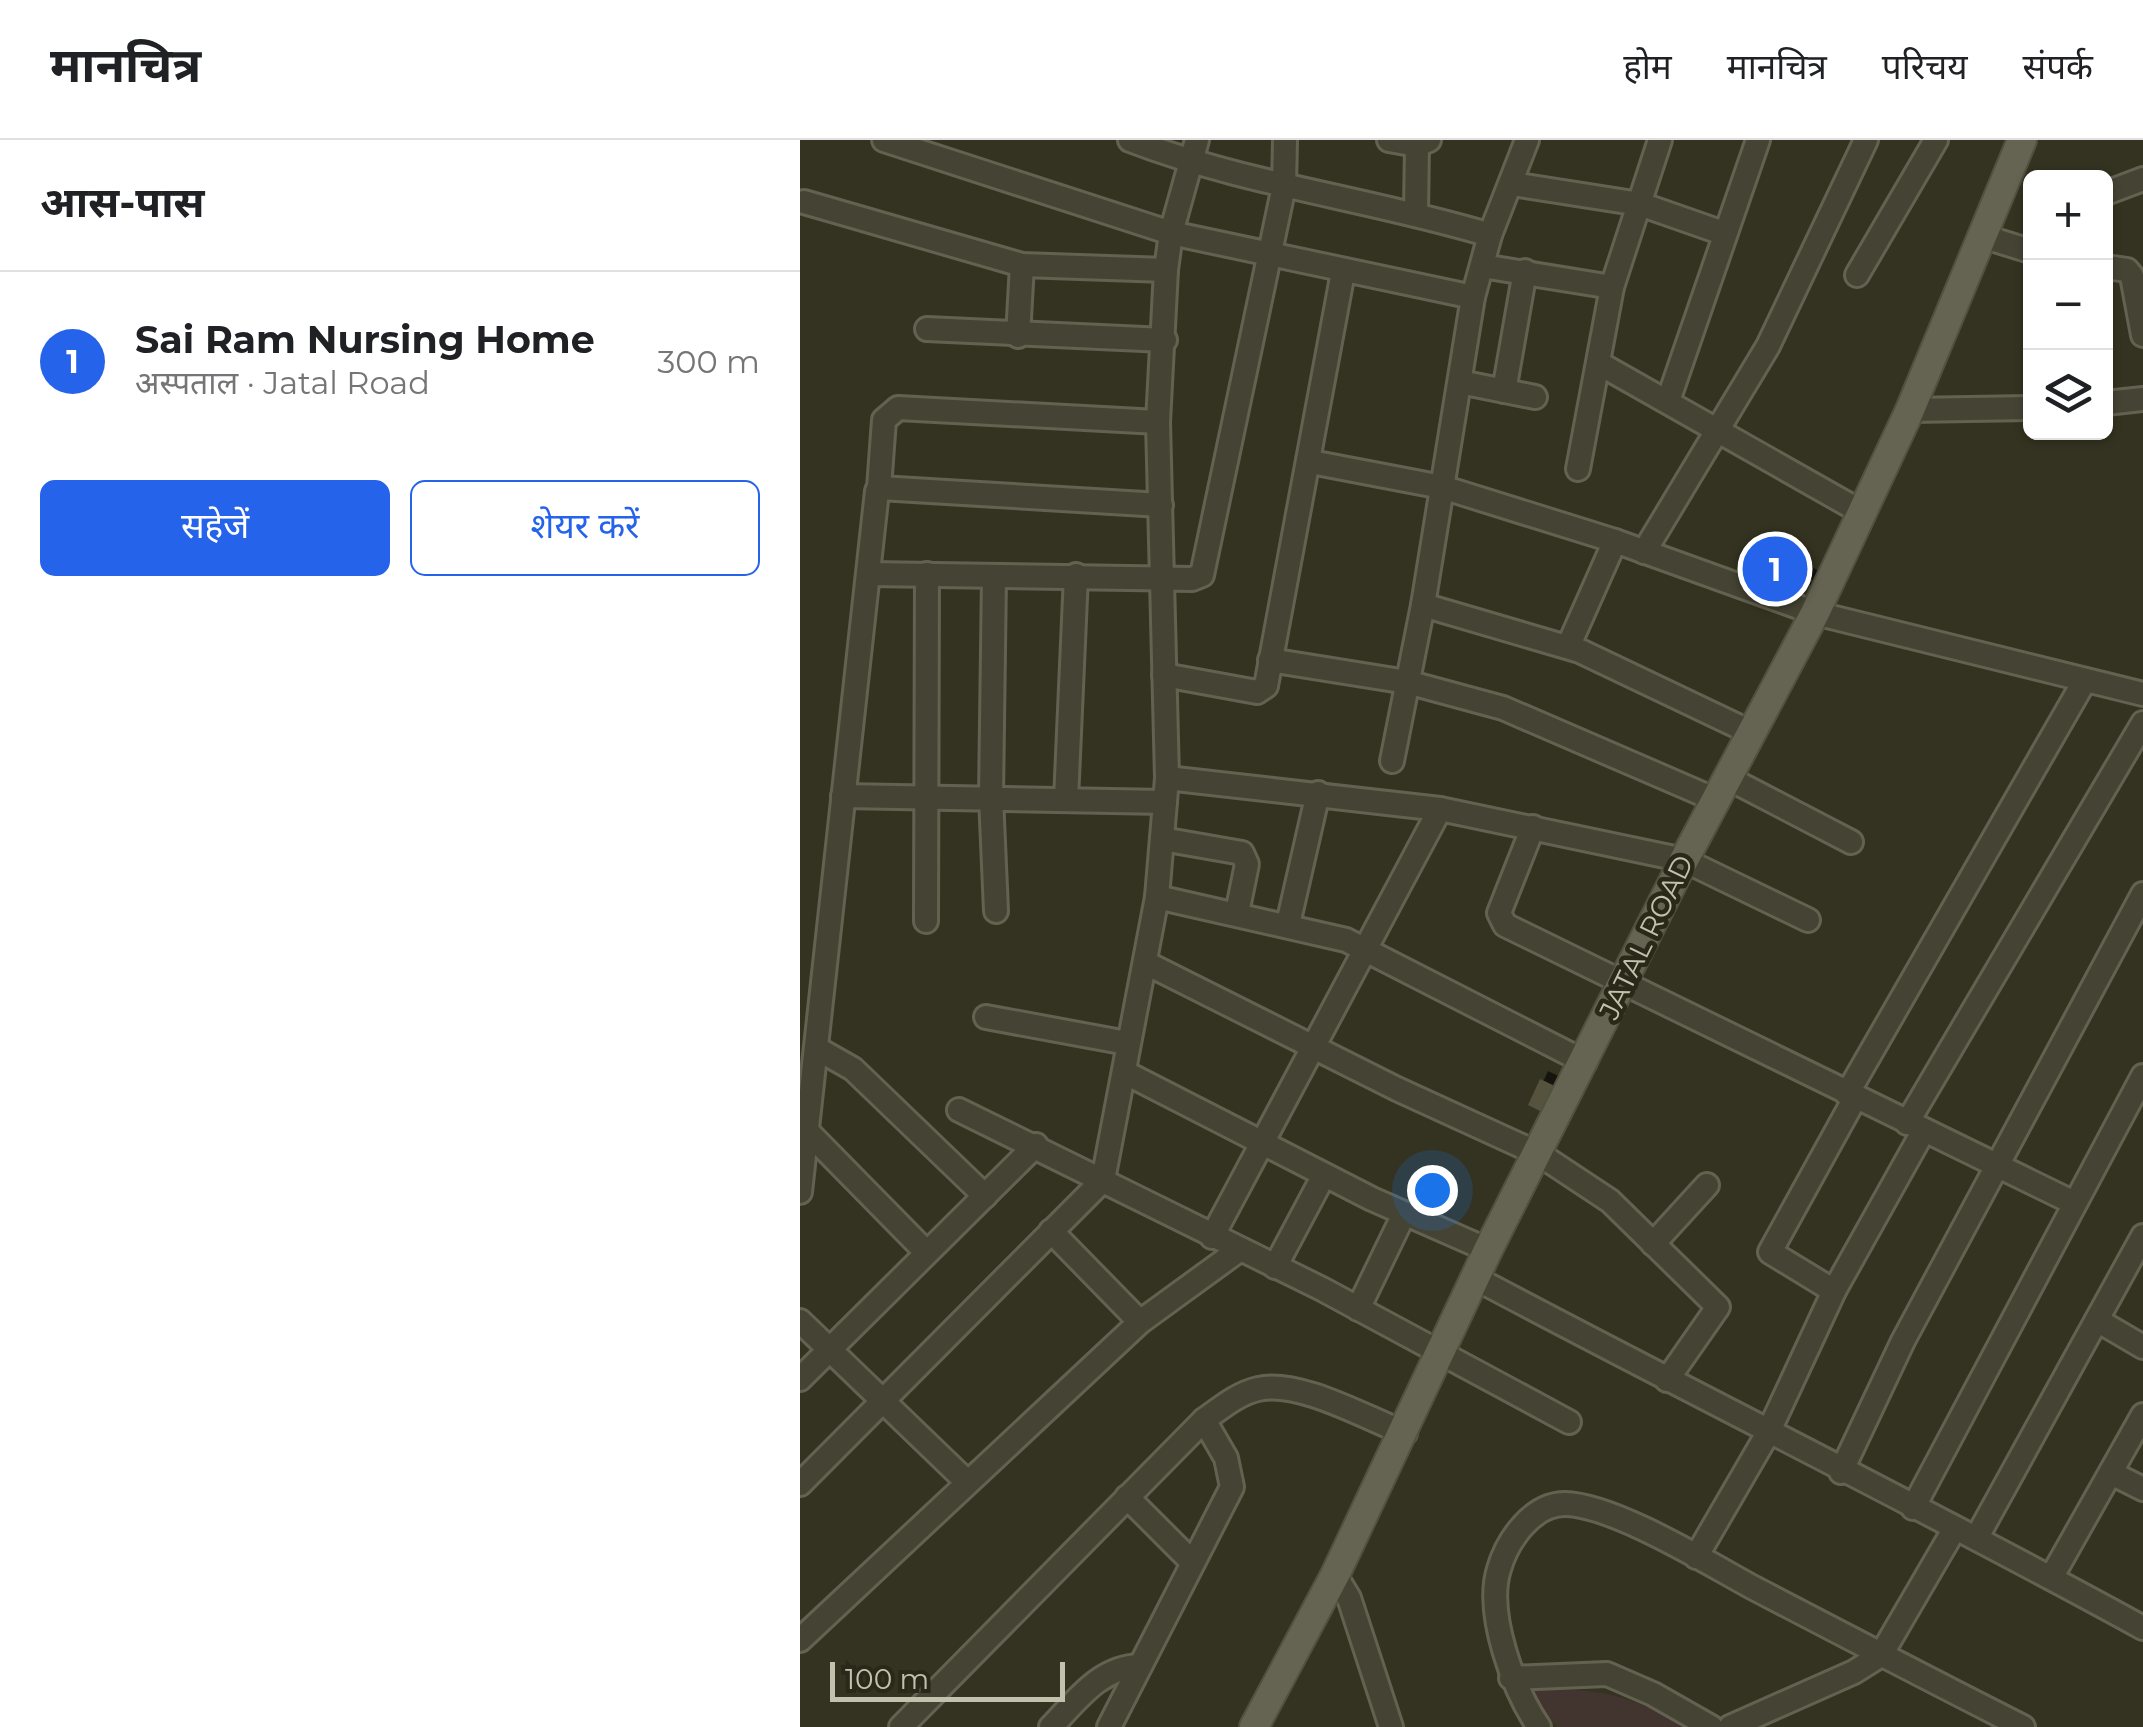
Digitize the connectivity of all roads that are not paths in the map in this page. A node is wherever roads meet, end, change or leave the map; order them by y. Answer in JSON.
{"nodes":[{"id":1,"x":884,"y":140,"type":"edge"},
{"id":2,"x":1130,"y":140,"type":"edge"},
{"id":3,"x":1197,"y":140,"type":"edge"},
{"id":4,"x":1286,"y":140,"type":"edge"},
{"id":5,"x":1389,"y":140,"type":"edge"},
{"id":6,"x":1527,"y":140,"type":"edge"},
{"id":7,"x":1660,"y":140,"type":"edge"},
{"id":8,"x":1758,"y":140,"type":"edge"},
{"id":9,"x":1866,"y":140,"type":"edge"},
{"id":10,"x":1936,"y":140,"type":"edge"},
{"id":11,"x":2022,"y":140,"type":"edge"},
{"id":12,"x":1423,"y":143,"type":"edge"},
{"id":13,"x":1194,"y":164,"type":"junction"},
{"id":14,"x":2143,"y":179,"type":"edge"},
{"id":15,"x":1512,"y":184,"type":"junction"},
{"id":16,"x":1284,"y":186,"type":"junction"},
{"id":17,"x":2113,"y":190,"type":"edge"},
{"id":18,"x":804,"y":202,"type":"dead end"},
{"id":19,"x":1640,"y":204,"type":"junction"},
{"id":20,"x":1416,"y":212,"type":"junction"},
{"id":21,"x":1171,"y":233,"type":"junction"},
{"id":22,"x":1722,"y":233,"type":"junction"},
{"id":23,"x":1490,"y":235,"type":"junction"},
{"id":24,"x":1982,"y":236,"type":"junction"},
{"id":25,"x":2023,"y":249,"type":"edge"},
{"id":26,"x":1267,"y":255,"type":"junction"},
{"id":27,"x":1022,"y":265,"type":"junction"},
{"id":28,"x":1482,"y":266,"type":"junction"},
{"id":29,"x":2113,"y":268,"type":"edge"},
{"id":30,"x":1166,"y":270,"type":"junction"},
{"id":31,"x":1525,"y":271,"type":"junction"},
{"id":32,"x":1343,"y":272,"type":"junction"},
{"id":33,"x":1858,"y":274,"type":"dead end"},
{"id":34,"x":1612,"y":287,"type":"junction"},
{"id":35,"x":1473,"y":297,"type":"junction"},
{"id":36,"x":927,"y":329,"type":"dead end"},
{"id":37,"x":1018,"y":336,"type":"junction"},
{"id":38,"x":2143,"y":336,"type":"edge"},
{"id":39,"x":1165,"y":340,"type":"junction"},
{"id":40,"x":1600,"y":364,"type":"junction"},
{"id":41,"x":1460,"y":382,"type":"junction"},
{"id":42,"x":1504,"y":391,"type":"junction"},
{"id":43,"x":1535,"y":397,"type":"dead end"},
{"id":44,"x":2143,"y":400,"type":"edge"},
{"id":45,"x":1668,"y":401,"type":"junction"},
{"id":46,"x":2113,"y":402,"type":"edge"},
{"id":47,"x":2023,"y":408,"type":"edge"},
{"id":48,"x":1910,"y":410,"type":"junction"},
{"id":49,"x":1158,"y":422,"type":"junction"},
{"id":50,"x":1720,"y":431,"type":"junction"},
{"id":51,"x":1311,"y":462,"type":"junction"},
{"id":52,"x":1578,"y":469,"type":"dead end"},
{"id":53,"x":1442,"y":487,"type":"junction"},
{"id":54,"x":879,"y":488,"type":"junction"},
{"id":55,"x":1161,"y":505,"type":"junction"},
{"id":56,"x":1863,"y":513,"type":"junction"},
{"id":57,"x":1615,"y":541,"type":"junction"},
{"id":58,"x":1644,"y":552,"type":"junction"},
{"id":59,"x":869,"y":574,"type":"junction"},
{"id":60,"x":927,"y":574,"type":"junction"},
{"id":61,"x":1076,"y":575,"type":"junction"},
{"id":62,"x":994,"y":576,"type":"junction"},
{"id":63,"x":1165,"y":578,"type":"junction"},
{"id":64,"x":1424,"y":605,"type":"junction"},
{"id":65,"x":1815,"y":613,"type":"junction"},
{"id":66,"x":1568,"y":646,"type":"junction"},
{"id":67,"x":1270,"y":660,"type":"junction"},
{"id":68,"x":1164,"y":675,"type":"junction"},
{"id":69,"x":2085,"y":680,"type":"junction"},
{"id":70,"x":1407,"y":682,"type":"junction"},
{"id":71,"x":2143,"y":694,"type":"edge"},
{"id":72,"x":2143,"y":722,"type":"edge"},
{"id":73,"x":1752,"y":733,"type":"junction"},
{"id":74,"x":1392,"y":761,"type":"dead end"},
{"id":75,"x":1167,"y":778,"type":"junction"},
{"id":76,"x":1722,"y":789,"type":"junction"},
{"id":77,"x":1318,"y":793,"type":"junction"},
{"id":78,"x":843,"y":796,"type":"junction"},
{"id":79,"x":991,"y":797,"type":"junction"},
{"id":80,"x":926,"y":798,"type":"junction"},
{"id":81,"x":1066,"y":800,"type":"junction"},
{"id":82,"x":1164,"y":802,"type":"junction"},
{"id":83,"x":1440,"y":809,"type":"junction"},
{"id":84,"x":1533,"y":828,"type":"junction"},
{"id":85,"x":1162,"y":839,"type":"junction"},
{"id":86,"x":1851,"y":842,"type":"dead end"},
{"id":87,"x":1684,"y":860,"type":"junction"},
{"id":88,"x":2143,"y":894,"type":"edge"},
{"id":89,"x":1157,"y":897,"type":"junction"},
{"id":90,"x":996,"y":911,"type":"dead end"},
{"id":91,"x":1238,"y":914,"type":"junction"},
{"id":92,"x":1808,"y":920,"type":"dead end"},
{"id":93,"x":926,"y":921,"type":"dead end"},
{"id":94,"x":1288,"y":924,"type":"junction"},
{"id":95,"x":1366,"y":950,"type":"junction"},
{"id":96,"x":1146,"y":963,"type":"junction"},
{"id":97,"x":1622,"y":985,"type":"junction"},
{"id":98,"x":809,"y":1013,"type":"edge"},
{"id":99,"x":986,"y":1017,"type":"dead end"},
{"id":100,"x":1127,"y":1043,"type":"junction"},
{"id":101,"x":1311,"y":1045,"type":"junction"},
{"id":102,"x":816,"y":1048,"type":"junction"},
{"id":103,"x":1585,"y":1062,"type":"junction"},
{"id":104,"x":1124,"y":1072,"type":"junction"},
{"id":105,"x":2143,"y":1076,"type":"edge"},
{"id":106,"x":1851,"y":1096,"type":"junction"},
{"id":107,"x":958,"y":1110,"type":"dead end"},
{"id":108,"x":1915,"y":1127,"type":"junction"},
{"id":109,"x":807,"y":1131,"type":"junction"},
{"id":110,"x":1259,"y":1141,"type":"junction"},
{"id":111,"x":1036,"y":1146,"type":"junction"},
{"id":112,"x":1539,"y":1154,"type":"junction"},
{"id":113,"x":1996,"y":1168,"type":"junction"},
{"id":114,"x":1324,"y":1175,"type":"junction"},
{"id":115,"x":1104,"y":1180,"type":"junction"},
{"id":116,"x":1708,"y":1185,"type":"dead end"},
{"id":117,"x":800,"y":1192,"type":"edge"},
{"id":118,"x":985,"y":1196,"type":"junction"},
{"id":119,"x":2072,"y":1202,"type":"junction"},
{"id":120,"x":1404,"y":1214,"type":"junction"},
{"id":121,"x":1051,"y":1231,"type":"junction"},
{"id":122,"x":1212,"y":1236,"type":"junction"},
{"id":123,"x":2143,"y":1236,"type":"edge"},
{"id":124,"x":1654,"y":1244,"type":"junction"},
{"id":125,"x":1238,"y":1250,"type":"junction"},
{"id":126,"x":1488,"y":1250,"type":"junction"},
{"id":127,"x":926,"y":1252,"type":"junction"},
{"id":128,"x":1275,"y":1267,"type":"junction"},
{"id":129,"x":1475,"y":1278,"type":"junction"},
{"id":130,"x":1834,"y":1292,"type":"junction"},
{"id":131,"x":1358,"y":1309,"type":"junction"},
{"id":132,"x":2097,"y":1320,"type":"junction"},
{"id":133,"x":800,"y":1321,"type":"edge"},
{"id":134,"x":1140,"y":1322,"type":"junction"},
{"id":135,"x":2143,"y":1347,"type":"edge"},
{"id":136,"x":832,"y":1348,"type":"junction"},
{"id":137,"x":1443,"y":1352,"type":"junction"},
{"id":138,"x":800,"y":1379,"type":"edge"},
{"id":139,"x":1667,"y":1380,"type":"junction"},
{"id":140,"x":886,"y":1399,"type":"junction"},
{"id":141,"x":2143,"y":1415,"type":"edge"},
{"id":142,"x":1204,"y":1420,"type":"junction"},
{"id":143,"x":1570,"y":1422,"type":"dead end"},
{"id":144,"x":1405,"y":1433,"type":"junction"},
{"id":145,"x":1768,"y":1433,"type":"junction"},
{"id":146,"x":1841,"y":1472,"type":"junction"},
{"id":147,"x":2111,"y":1473,"type":"junction"},
{"id":148,"x":966,"y":1481,"type":"junction"},
{"id":149,"x":800,"y":1484,"type":"edge"},
{"id":150,"x":2143,"y":1489,"type":"edge"},
{"id":151,"x":1127,"y":1498,"type":"junction"},
{"id":152,"x":1913,"y":1508,"type":"junction"},
{"id":153,"x":1966,"y":1532,"type":"junction"},
{"id":154,"x":1696,"y":1557,"type":"junction"},
{"id":155,"x":1191,"y":1561,"type":"junction"},
{"id":156,"x":1335,"y":1575,"type":"junction"},
{"id":157,"x":2051,"y":1578,"type":"junction"},
{"id":158,"x":2143,"y":1628,"type":"edge"},
{"id":159,"x":800,"y":1640,"type":"edge"},
{"id":160,"x":1881,"y":1655,"type":"junction"},
{"id":161,"x":1140,"y":1666,"type":"junction"},
{"id":162,"x":1511,"y":1678,"type":"junction"},
{"id":163,"x":902,"y":1727,"type":"edge"},
{"id":164,"x":1051,"y":1727,"type":"edge"},
{"id":165,"x":1109,"y":1727,"type":"edge"},
{"id":166,"x":1254,"y":1727,"type":"edge"},
{"id":167,"x":1392,"y":1727,"type":"edge"},
{"id":168,"x":1539,"y":1727,"type":"edge"},
{"id":169,"x":1712,"y":1727,"type":"edge"},
{"id":170,"x":1730,"y":1727,"type":"edge"},
{"id":171,"x":2022,"y":1727,"type":"edge"}],
"edges":[{"from":1,"to":21,"type":"street"},
{"from":2,"to":13,"type":"street"},
{"from":3,"to":13,"type":"street"},
{"from":4,"to":16,"type":"street"},
{"from":5,"to":12,"type":"street"},
{"from":6,"to":15,"type":"street"},
{"from":7,"to":19,"type":"street"},
{"from":8,"to":22,"type":"street"},
{"from":9,"to":50,"type":"street"},
{"from":10,"to":33,"type":"street"},
{"from":11,"to":24,"type":"main road","name":"JATAL ROAD"},
{"from":12,"to":20,"type":"street"},
{"from":13,"to":16,"type":"street"},
{"from":13,"to":21,"type":"street"},
{"from":14,"to":17,"type":"street"},
{"from":15,"to":19,"type":"street"},
{"from":15,"to":23,"type":"street"},
{"from":16,"to":20,"type":"street"},
{"from":16,"to":26,"type":"street"},
{"from":18,"to":27,"type":"street"},
{"from":19,"to":22,"type":"street"},
{"from":19,"to":34,"type":"street"},
{"from":20,"to":23,"type":"street"},
{"from":21,"to":26,"type":"street"},
{"from":21,"to":30,"type":"street"},
{"from":22,"to":45,"type":"street"},
{"from":23,"to":28,"type":"street"},
{"from":24,"to":25,"type":"street"},
{"from":24,"to":48,"type":"main road","name":"JATAL ROAD"},
{"from":26,"to":32,"type":"street"},
{"from":26,"to":63,"type":"street"},
{"from":27,"to":30,"type":"street"},
{"from":27,"to":37,"type":"street"},
{"from":28,"to":31,"type":"street"},
{"from":28,"to":35,"type":"street"},
{"from":29,"to":38,"type":"street"},
{"from":30,"to":39,"type":"street"},
{"from":31,"to":34,"type":"street"},
{"from":31,"to":42,"type":"street"},
{"from":32,"to":35,"type":"street"},
{"from":32,"to":51,"type":"street"},
{"from":34,"to":40,"type":"street"},
{"from":35,"to":41,"type":"street"},
{"from":36,"to":37,"type":"street"},
{"from":37,"to":39,"type":"street"},
{"from":39,"to":49,"type":"street"},
{"from":40,"to":45,"type":"street"},
{"from":40,"to":52,"type":"street"},
{"from":41,"to":42,"type":"street"},
{"from":41,"to":53,"type":"street"},
{"from":42,"to":43,"type":"street"},
{"from":44,"to":46,"type":"street"},
{"from":45,"to":50,"type":"street"},
{"from":47,"to":48,"type":"street"},
{"from":48,"to":56,"type":"main road","name":"JATAL ROAD"},
{"from":49,"to":54,"type":"street"},
{"from":49,"to":55,"type":"street"},
{"from":50,"to":56,"type":"street"},
{"from":50,"to":58,"type":"street"},
{"from":51,"to":53,"type":"street"},
{"from":51,"to":67,"type":"street"},
{"from":53,"to":57,"type":"street"},
{"from":53,"to":64,"type":"street"},
{"from":54,"to":55,"type":"street"},
{"from":54,"to":59,"type":"street"},
{"from":55,"to":63,"type":"street"},
{"from":56,"to":65,"type":"main road","name":"JATAL ROAD"},
{"from":57,"to":58,"type":"street"},
{"from":57,"to":66,"type":"street"},
{"from":58,"to":65,"type":"street"},
{"from":59,"to":60,"type":"street"},
{"from":59,"to":78,"type":"street"},
{"from":60,"to":62,"type":"street"},
{"from":60,"to":80,"type":"street"},
{"from":61,"to":62,"type":"street"},
{"from":61,"to":63,"type":"street"},
{"from":61,"to":81,"type":"street"},
{"from":62,"to":79,"type":"street"},
{"from":63,"to":68,"type":"street"},
{"from":64,"to":66,"type":"street"},
{"from":64,"to":70,"type":"street"},
{"from":65,"to":69,"type":"street"},
{"from":65,"to":73,"type":"main road","name":"JATAL ROAD"},
{"from":66,"to":73,"type":"street"},
{"from":67,"to":68,"type":"street"},
{"from":67,"to":70,"type":"street"},
{"from":68,"to":75,"type":"street"},
{"from":69,"to":71,"type":"street"},
{"from":69,"to":106,"type":"street"},
{"from":70,"to":74,"type":"street"},
{"from":70,"to":76,"type":"street"},
{"from":72,"to":108,"type":"street"},
{"from":73,"to":76,"type":"main road","name":"JATAL ROAD"},
{"from":75,"to":77,"type":"street"},
{"from":75,"to":82,"type":"street"},
{"from":76,"to":86,"type":"street"},
{"from":76,"to":87,"type":"main road","name":"JATAL ROAD"},
{"from":77,"to":83,"type":"street"},
{"from":77,"to":94,"type":"street"},
{"from":78,"to":80,"type":"street"},
{"from":78,"to":98,"type":"street"},
{"from":79,"to":80,"type":"street"},
{"from":79,"to":81,"type":"street"},
{"from":79,"to":90,"type":"street"},
{"from":80,"to":93,"type":"street"},
{"from":81,"to":82,"type":"street"},
{"from":82,"to":85,"type":"street"},
{"from":83,"to":84,"type":"street"},
{"from":83,"to":95,"type":"street"},
{"from":84,"to":87,"type":"street"},
{"from":84,"to":97,"type":"street"},
{"from":85,"to":89,"type":"street"},
{"from":85,"to":91,"type":"street"},
{"from":87,"to":92,"type":"street"},
{"from":87,"to":97,"type":"main road","name":"JATAL ROAD"},
{"from":88,"to":113,"type":"street"},
{"from":89,"to":91,"type":"street"},
{"from":89,"to":96,"type":"street"},
{"from":91,"to":94,"type":"street"},
{"from":94,"to":95,"type":"street"},
{"from":95,"to":101,"type":"street"},
{"from":95,"to":103,"type":"street"},
{"from":96,"to":100,"type":"street"},
{"from":96,"to":101,"type":"street"},
{"from":97,"to":103,"type":"main road","name":"JATAL ROAD"},
{"from":97,"to":106,"type":"street"},
{"from":98,"to":102,"type":"street"},
{"from":99,"to":100,"type":"street"},
{"from":100,"to":104,"type":"street"},
{"from":101,"to":110,"type":"street"},
{"from":101,"to":112,"type":"street"},
{"from":102,"to":109,"type":"street"},
{"from":102,"to":118,"type":"street"},
{"from":103,"to":112,"type":"main road","name":"JATAL ROAD"},
{"from":104,"to":110,"type":"street"},
{"from":104,"to":115,"type":"street"},
{"from":105,"to":119,"type":"street"},
{"from":106,"to":108,"type":"street"},
{"from":106,"to":130,"type":"street"},
{"from":107,"to":111,"type":"street"},
{"from":108,"to":113,"type":"street"},
{"from":108,"to":130,"type":"street"},
{"from":109,"to":117,"type":"street"},
{"from":109,"to":127,"type":"street"},
{"from":110,"to":114,"type":"street"},
{"from":110,"to":122,"type":"street"},
{"from":111,"to":115,"type":"street"},
{"from":111,"to":118,"type":"street"},
{"from":112,"to":124,"type":"street"},
{"from":112,"to":126,"type":"main road","name":"JATAL ROAD"},
{"from":113,"to":119,"type":"street"},
{"from":113,"to":146,"type":"street"},
{"from":114,"to":120,"type":"street"},
{"from":114,"to":128,"type":"street"},
{"from":115,"to":121,"type":"street"},
{"from":115,"to":122,"type":"street"},
{"from":116,"to":124,"type":"street"},
{"from":118,"to":127,"type":"street"},
{"from":119,"to":152,"type":"street"},
{"from":120,"to":126,"type":"street"},
{"from":120,"to":131,"type":"street"},
{"from":121,"to":134,"type":"street"},
{"from":121,"to":140,"type":"street"},
{"from":122,"to":125,"type":"street"},
{"from":123,"to":132,"type":"street"},
{"from":124,"to":139,"type":"street"},
{"from":125,"to":128,"type":"street"},
{"from":125,"to":134,"type":"street"},
{"from":126,"to":129,"type":"main road","name":"JATAL ROAD"},
{"from":127,"to":136,"type":"street"},
{"from":128,"to":131,"type":"street"},
{"from":129,"to":137,"type":"main road","name":"JATAL ROAD"},
{"from":129,"to":139,"type":"street"},
{"from":130,"to":145,"type":"street"},
{"from":131,"to":137,"type":"street"},
{"from":132,"to":135,"type":"street"},
{"from":132,"to":153,"type":"street"},
{"from":133,"to":136,"type":"street"},
{"from":134,"to":148,"type":"street"},
{"from":136,"to":138,"type":"street"},
{"from":136,"to":140,"type":"street"},
{"from":137,"to":143,"type":"street"},
{"from":137,"to":144,"type":"main road","name":"JATAL ROAD"},
{"from":139,"to":145,"type":"street"},
{"from":140,"to":148,"type":"street"},
{"from":140,"to":149,"type":"street"},
{"from":141,"to":147,"type":"street"},
{"from":142,"to":144,"type":"street"},
{"from":142,"to":151,"type":"street"},
{"from":142,"to":155,"type":"street"},
{"from":144,"to":156,"type":"main road","name":"JATAL ROAD"},
{"from":145,"to":146,"type":"street"},
{"from":145,"to":154,"type":"street"},
{"from":146,"to":152,"type":"street"},
{"from":147,"to":150,"type":"street"},
{"from":147,"to":157,"type":"street"},
{"from":148,"to":159,"type":"street"},
{"from":151,"to":155,"type":"street"},
{"from":151,"to":163,"type":"street"},
{"from":152,"to":153,"type":"street"},
{"from":153,"to":157,"type":"street"},
{"from":153,"to":160,"type":"street"},
{"from":154,"to":160,"type":"street"},
{"from":154,"to":162,"type":"street"},
{"from":155,"to":161,"type":"street"},
{"from":156,"to":166,"type":"main road","name":"JATAL ROAD"},
{"from":156,"to":167,"type":"street"},
{"from":157,"to":158,"type":"street"},
{"from":160,"to":170,"type":"street"},
{"from":160,"to":171,"type":"street"},
{"from":161,"to":164,"type":"street"},
{"from":161,"to":165,"type":"street"},
{"from":162,"to":168,"type":"street"},
{"from":162,"to":169,"type":"street"}]}
